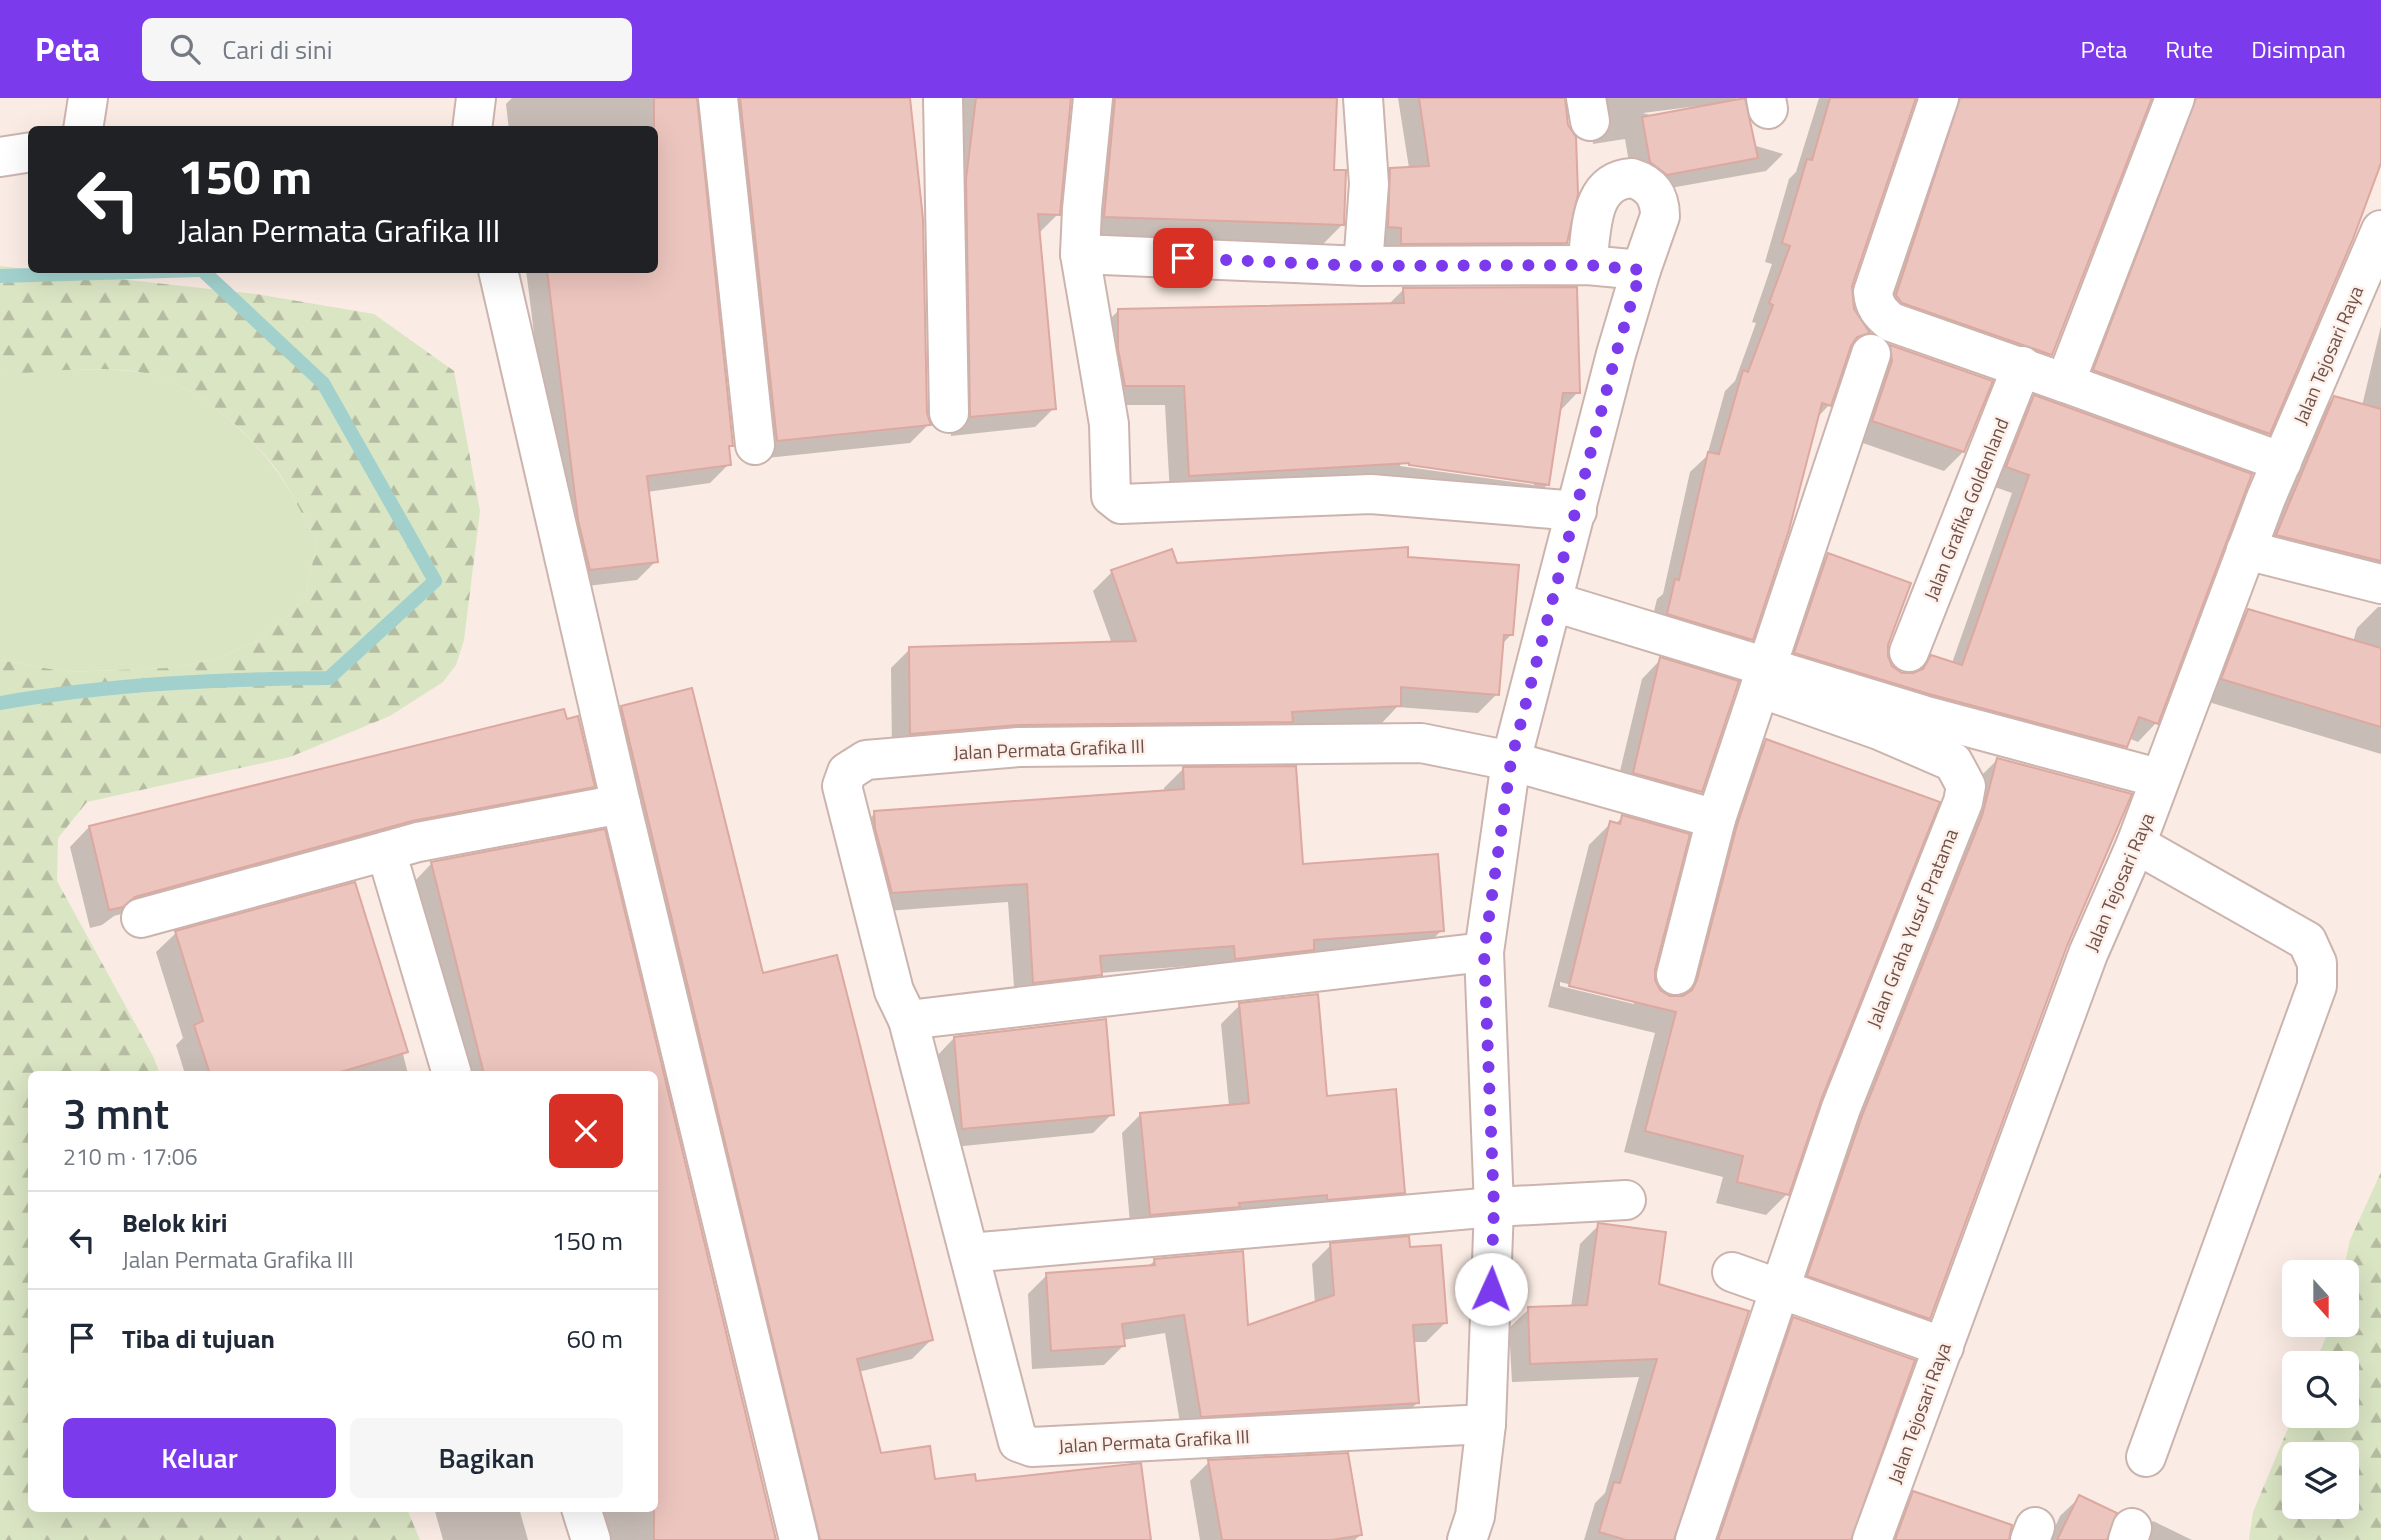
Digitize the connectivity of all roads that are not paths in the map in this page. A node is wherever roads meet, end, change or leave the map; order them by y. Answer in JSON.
{"nodes":[{"id":1,"x":88,"y":98,"type":"edge"},
{"id":2,"x":476,"y":98,"type":"edge"},
{"id":3,"x":718,"y":98,"type":"edge"},
{"id":4,"x":943,"y":98,"type":"edge"},
{"id":5,"x":1093,"y":98,"type":"edge"},
{"id":6,"x":1363,"y":98,"type":"edge"},
{"id":7,"x":1939,"y":98,"type":"edge"},
{"id":8,"x":2175,"y":98,"type":"edge"},
{"id":9,"x":84,"y":126,"type":"edge"},
{"id":10,"x":472,"y":126,"type":"edge"},
{"id":11,"x":28,"y":153,"type":"edge"},
{"id":12,"x":0,"y":157,"type":"edge"},
{"id":13,"x":2381,"y":230,"type":"edge"},
{"id":14,"x":1080,"y":254,"type":"junction"},
{"id":15,"x":1587,"y":265,"type":"junction"},
{"id":16,"x":1363,"y":266,"type":"junction"},
{"id":17,"x":1641,"y":270,"type":"junction"},
{"id":18,"x":500,"y":273,"type":"edge"},
{"id":19,"x":1871,"y":354,"type":"dead end"},
{"id":20,"x":2022,"y":366,"type":"junction"},
{"id":21,"x":2066,"y":383,"type":"junction"},
{"id":22,"x":949,"y":413,"type":"dead end"},
{"id":23,"x":755,"y":445,"type":"dead end"},
{"id":24,"x":2282,"y":462,"type":"junction"},
{"id":25,"x":1577,"y":511,"type":"junction"},
{"id":26,"x":2246,"y":550,"type":"junction"},
{"id":27,"x":2381,"y":584,"type":"edge"},
{"id":28,"x":1554,"y":602,"type":"junction"},
{"id":29,"x":1909,"y":652,"type":"dead end"},
{"id":30,"x":1763,"y":677,"type":"junction"},
{"id":31,"x":1511,"y":761,"type":"junction"},
{"id":32,"x":2143,"y":774,"type":"dead end"},
{"id":33,"x":621,"y":804,"type":"junction"},
{"id":34,"x":1716,"y":819,"type":"junction"},
{"id":35,"x":2136,"y":844,"type":"junction"},
{"id":36,"x":386,"y":850,"type":"junction"},
{"id":37,"x":141,"y":918,"type":"dead end"},
{"id":38,"x":1484,"y":952,"type":"junction"},
{"id":39,"x":1676,"y":975,"type":"dead end"},
{"id":40,"x":908,"y":1020,"type":"junction"},
{"id":41,"x":442,"y":1071,"type":"edge"},
{"id":42,"x":1626,"y":1200,"type":"dead end"},
{"id":43,"x":1494,"y":1207,"type":"junction"},
{"id":44,"x":969,"y":1253,"type":"junction"},
{"id":45,"x":1732,"y":1272,"type":"dead end"},
{"id":46,"x":1779,"y":1291,"type":"junction"},
{"id":47,"x":1944,"y":1347,"type":"junction"},
{"id":48,"x":1486,"y":1424,"type":"junction"},
{"id":49,"x":2146,"y":1457,"type":"dead end"},
{"id":50,"x":582,"y":1512,"type":"edge"},
{"id":51,"x":591,"y":1540,"type":"edge"},
{"id":52,"x":799,"y":1540,"type":"edge"},
{"id":53,"x":1467,"y":1540,"type":"edge"},
{"id":54,"x":1695,"y":1540,"type":"edge"},
{"id":55,"x":1872,"y":1540,"type":"edge"}],
"edges":[{"from":1,"to":9,"type":"street"},
{"from":2,"to":10,"type":"street"},
{"from":3,"to":23,"type":"street"},
{"from":4,"to":22,"type":"street"},
{"from":5,"to":14,"type":"street"},
{"from":6,"to":16,"type":"street"},
{"from":7,"to":20,"type":"street"},
{"from":8,"to":21,"type":"street"},
{"from":11,"to":12,"type":"street"},
{"from":13,"to":24,"type":"street","name":"Jalan Tejosari Raya"},
{"from":14,"to":16,"type":"street"},
{"from":14,"to":25,"type":"street"},
{"from":15,"to":16,"type":"street"},
{"from":15,"to":17,"type":"street"},
{"from":15,"to":17,"type":"street"},
{"from":17,"to":25,"type":"street"},
{"from":18,"to":33,"type":"street"},
{"from":19,"to":30,"type":"street"},
{"from":20,"to":21,"type":"street"},
{"from":20,"to":29,"type":"street","name":"Jalan Grafika Goldenland"},
{"from":21,"to":24,"type":"street"},
{"from":24,"to":26,"type":"street","name":"Jalan Tejosari Raya"},
{"from":25,"to":28,"type":"street"},
{"from":26,"to":27,"type":"street"},
{"from":26,"to":35,"type":"street","name":"Jalan Tejosari Raya"},
{"from":28,"to":30,"type":"street"},
{"from":28,"to":31,"type":"street"},
{"from":30,"to":32,"type":"street"},
{"from":30,"to":34,"type":"street"},
{"from":30,"to":46,"type":"street","name":"Jalan Graha Yusuf Pratama"},
{"from":31,"to":34,"type":"street"},
{"from":31,"to":38,"type":"street"},
{"from":31,"to":40,"type":"street","name":"Jalan Permata Grafika III"},
{"from":33,"to":36,"type":"street"},
{"from":33,"to":52,"type":"street"},
{"from":34,"to":39,"type":"street"},
{"from":35,"to":47,"type":"street","name":"Jalan Tejosari Raya"},
{"from":35,"to":49,"type":"street"},
{"from":36,"to":37,"type":"street"},
{"from":36,"to":41,"type":"street"},
{"from":38,"to":40,"type":"street"},
{"from":38,"to":43,"type":"street"},
{"from":40,"to":44,"type":"street","name":"Jalan Permata Grafika III"},
{"from":42,"to":43,"type":"street"},
{"from":43,"to":44,"type":"street"},
{"from":43,"to":48,"type":"street"},
{"from":44,"to":48,"type":"street","name":"Jalan Permata Grafika III"},
{"from":45,"to":46,"type":"street"},
{"from":46,"to":47,"type":"street"},
{"from":46,"to":54,"type":"street","name":"Jalan Graha Yusuf Pratama"},
{"from":47,"to":55,"type":"street","name":"Jalan Tejosari Raya"},
{"from":48,"to":53,"type":"street"},
{"from":50,"to":51,"type":"street"}]}
